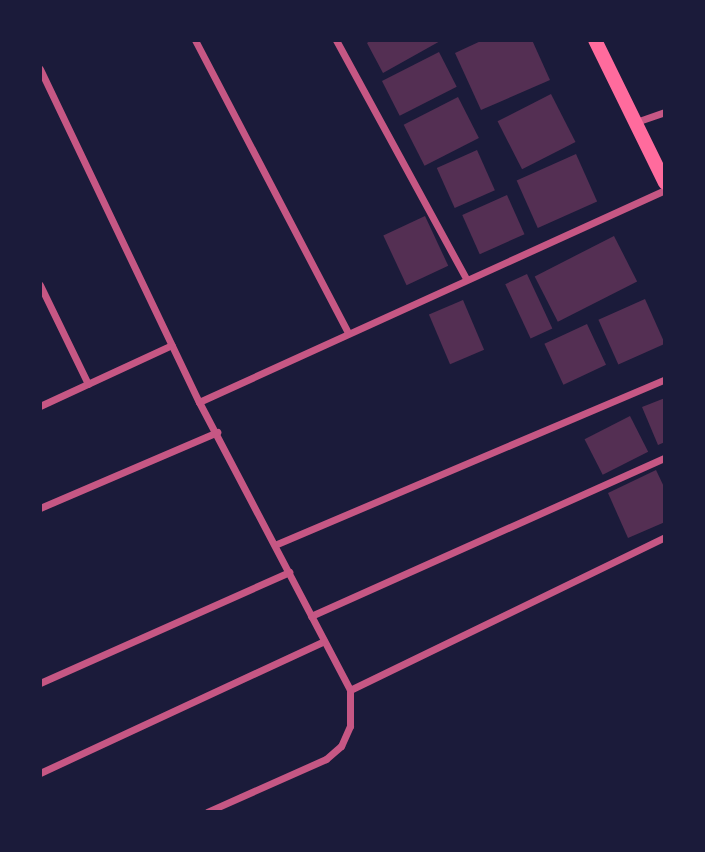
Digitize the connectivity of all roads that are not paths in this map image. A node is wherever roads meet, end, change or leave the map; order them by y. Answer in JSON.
{"nodes":[{"id":1,"x":195,"y":40,"type":"edge"},
{"id":2,"x":335,"y":40,"type":"edge"},
{"id":3,"x":595,"y":40,"type":"edge"},
{"id":4,"x":40,"y":69,"type":"edge"},
{"id":5,"x":665,"y":112,"type":"edge"},
{"id":6,"x":635,"y":123,"type":"junction"},
{"id":7,"x":665,"y":183,"type":"edge"},
{"id":8,"x":665,"y":190,"type":"edge"},
{"id":9,"x":466,"y":278,"type":"junction"},
{"id":10,"x":40,"y":285,"type":"edge"},
{"id":11,"x":347,"y":331,"type":"junction"},
{"id":12,"x":172,"y":345,"type":"junction"},
{"id":13,"x":665,"y":379,"type":"edge"},
{"id":14,"x":88,"y":384,"type":"junction"},
{"id":15,"x":199,"y":402,"type":"junction"},
{"id":16,"x":40,"y":406,"type":"edge"},
{"id":17,"x":216,"y":432,"type":"junction"},
{"id":18,"x":665,"y":458,"type":"edge"},
{"id":19,"x":40,"y":509,"type":"edge"},
{"id":20,"x":665,"y":537,"type":"edge"},
{"id":21,"x":277,"y":544,"type":"junction"},
{"id":22,"x":289,"y":572,"type":"junction"},
{"id":23,"x":311,"y":616,"type":"junction"},
{"id":24,"x":324,"y":641,"type":"junction"},
{"id":25,"x":40,"y":683,"type":"edge"},
{"id":26,"x":350,"y":690,"type":"junction"},
{"id":27,"x":40,"y":773,"type":"edge"},
{"id":28,"x":207,"y":812,"type":"edge"}],
"edges":[{"from":1,"to":11,"type":"street"},
{"from":2,"to":9,"type":"street"},
{"from":3,"to":6,"type":"main road"},
{"from":4,"to":12,"type":"street"},
{"from":5,"to":6,"type":"street"},
{"from":6,"to":7,"type":"main road"},
{"from":8,"to":9,"type":"street"},
{"from":9,"to":11,"type":"street"},
{"from":10,"to":14,"type":"street"},
{"from":11,"to":15,"type":"street"},
{"from":12,"to":14,"type":"street"},
{"from":12,"to":15,"type":"street"},
{"from":13,"to":21,"type":"street"},
{"from":14,"to":16,"type":"street"},
{"from":15,"to":17,"type":"street"},
{"from":17,"to":19,"type":"street"},
{"from":17,"to":21,"type":"street"},
{"from":18,"to":23,"type":"street"},
{"from":20,"to":26,"type":"street"},
{"from":21,"to":22,"type":"street"},
{"from":22,"to":23,"type":"street"},
{"from":22,"to":25,"type":"street"},
{"from":23,"to":24,"type":"street"},
{"from":24,"to":26,"type":"street"},
{"from":24,"to":27,"type":"street"},
{"from":26,"to":28,"type":"street"}]}
